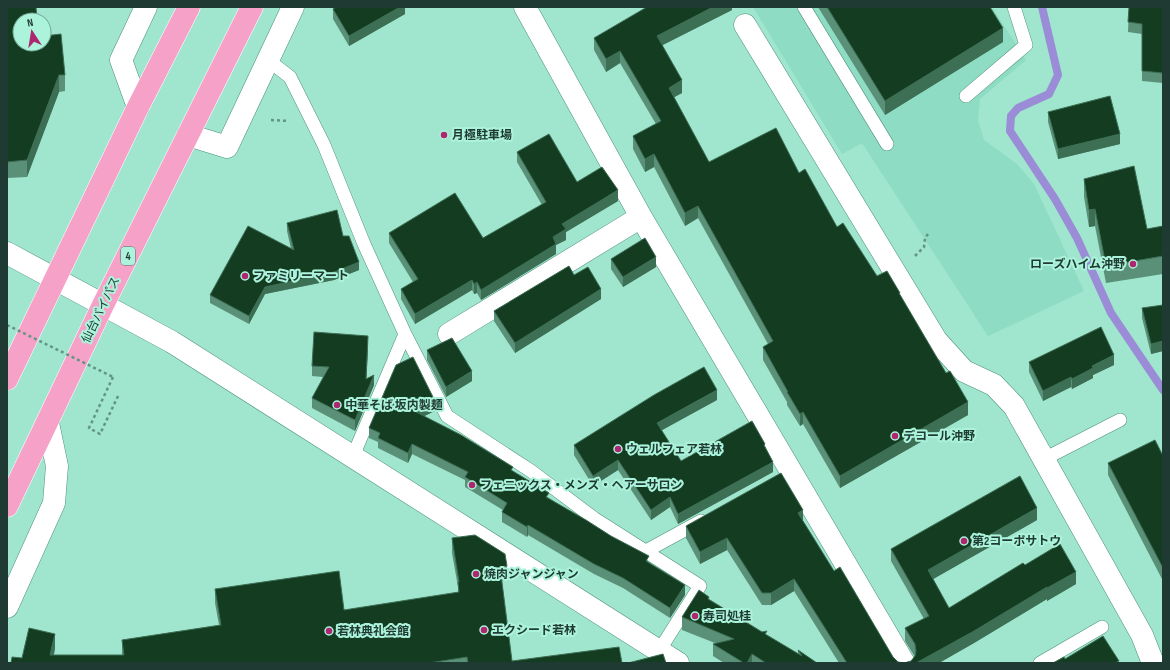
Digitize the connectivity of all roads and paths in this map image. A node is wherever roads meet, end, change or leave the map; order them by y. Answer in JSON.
{"nodes":[{"id":1,"x":146,"y":7,"type":"edge"},
{"id":2,"x":189,"y":7,"type":"edge"},
{"id":3,"x":252,"y":7,"type":"edge"},
{"id":4,"x":292,"y":7,"type":"edge"},
{"id":5,"x":524,"y":7,"type":"edge"},
{"id":6,"x":804,"y":7,"type":"edge"},
{"id":7,"x":1014,"y":7,"type":"edge"},
{"id":8,"x":745,"y":26,"type":"dead end"},
{"id":9,"x":268,"y":60,"type":"junction"},
{"id":10,"x":966,"y":96,"type":"dead end"},
{"id":11,"x":138,"y":107,"type":"junction"},
{"id":12,"x":188,"y":135,"type":"junction"},
{"id":13,"x":887,"y":144,"type":"dead end"},
{"id":14,"x":641,"y":217,"type":"junction"},
{"id":15,"x":7,"y":253,"type":"edge"},
{"id":16,"x":56,"y":279,"type":"junction"},
{"id":17,"x":103,"y":305,"type":"junction"},
{"id":18,"x":7,"y":325,"type":"edge"},
{"id":19,"x":405,"y":334,"type":"junction"},
{"id":20,"x":449,"y":334,"type":"dead end"},
{"id":21,"x":7,"y":379,"type":"edge"},
{"id":22,"x":119,"y":394,"type":"dead end"},
{"id":23,"x":1120,"y":420,"type":"dead end"},
{"id":24,"x":48,"y":423,"type":"junction"},
{"id":25,"x":353,"y":456,"type":"junction"},
{"id":26,"x":1044,"y":459,"type":"junction"},
{"id":27,"x":7,"y":506,"type":"edge"},
{"id":28,"x":715,"y":513,"type":"edge"},
{"id":29,"x":646,"y":551,"type":"junction"},
{"id":30,"x":7,"y":607,"type":"edge"},
{"id":31,"x":1102,"y":627,"type":"dead end"},
{"id":32,"x":659,"y":651,"type":"junction"},
{"id":33,"x":678,"y":663,"type":"edge"},
{"id":34,"x":904,"y":663,"type":"edge"},
{"id":35,"x":1040,"y":663,"type":"edge"},
{"id":36,"x":1153,"y":663,"type":"edge"}],
"edges":[{"from":1,"to":11,"type":"street"},
{"from":2,"to":11,"type":"highway"},
{"from":3,"to":12,"type":"highway","name":"仙台バイパス","number":"4"},
{"from":4,"to":9,"type":"street"},
{"from":5,"to":14,"type":"street"},
{"from":6,"to":13,"type":"lane"},
{"from":7,"to":10,"type":"lane"},
{"from":8,"to":26,"type":"street"},
{"from":9,"to":12,"type":"street"},
{"from":9,"to":19,"type":"lane"},
{"from":11,"to":16,"type":"highway"},
{"from":12,"to":17,"type":"highway","name":"仙台バイパス","number":"4"},
{"from":14,"to":20,"type":"street"},
{"from":14,"to":34,"type":"street"},
{"from":15,"to":16,"type":"street"},
{"from":16,"to":17,"type":"street"},
{"from":16,"to":21,"type":"highway"},
{"from":17,"to":24,"type":"highway","name":"仙台バイパス","number":"4"},
{"from":17,"to":25,"type":"street"},
{"from":18,"to":22,"type":"path","bridge":true},
{"from":19,"to":25,"type":"lane"},
{"from":19,"to":29,"type":"lane"},
{"from":23,"to":26,"type":"lane"},
{"from":24,"to":27,"type":"highway","name":"仙台バイパス","number":"4"},
{"from":24,"to":30,"type":"street"},
{"from":25,"to":32,"type":"street"},
{"from":26,"to":36,"type":"street"},
{"from":28,"to":29,"type":"lane"},
{"from":29,"to":32,"type":"lane"},
{"from":31,"to":35,"type":"lane"},
{"from":32,"to":33,"type":"street"}]}
